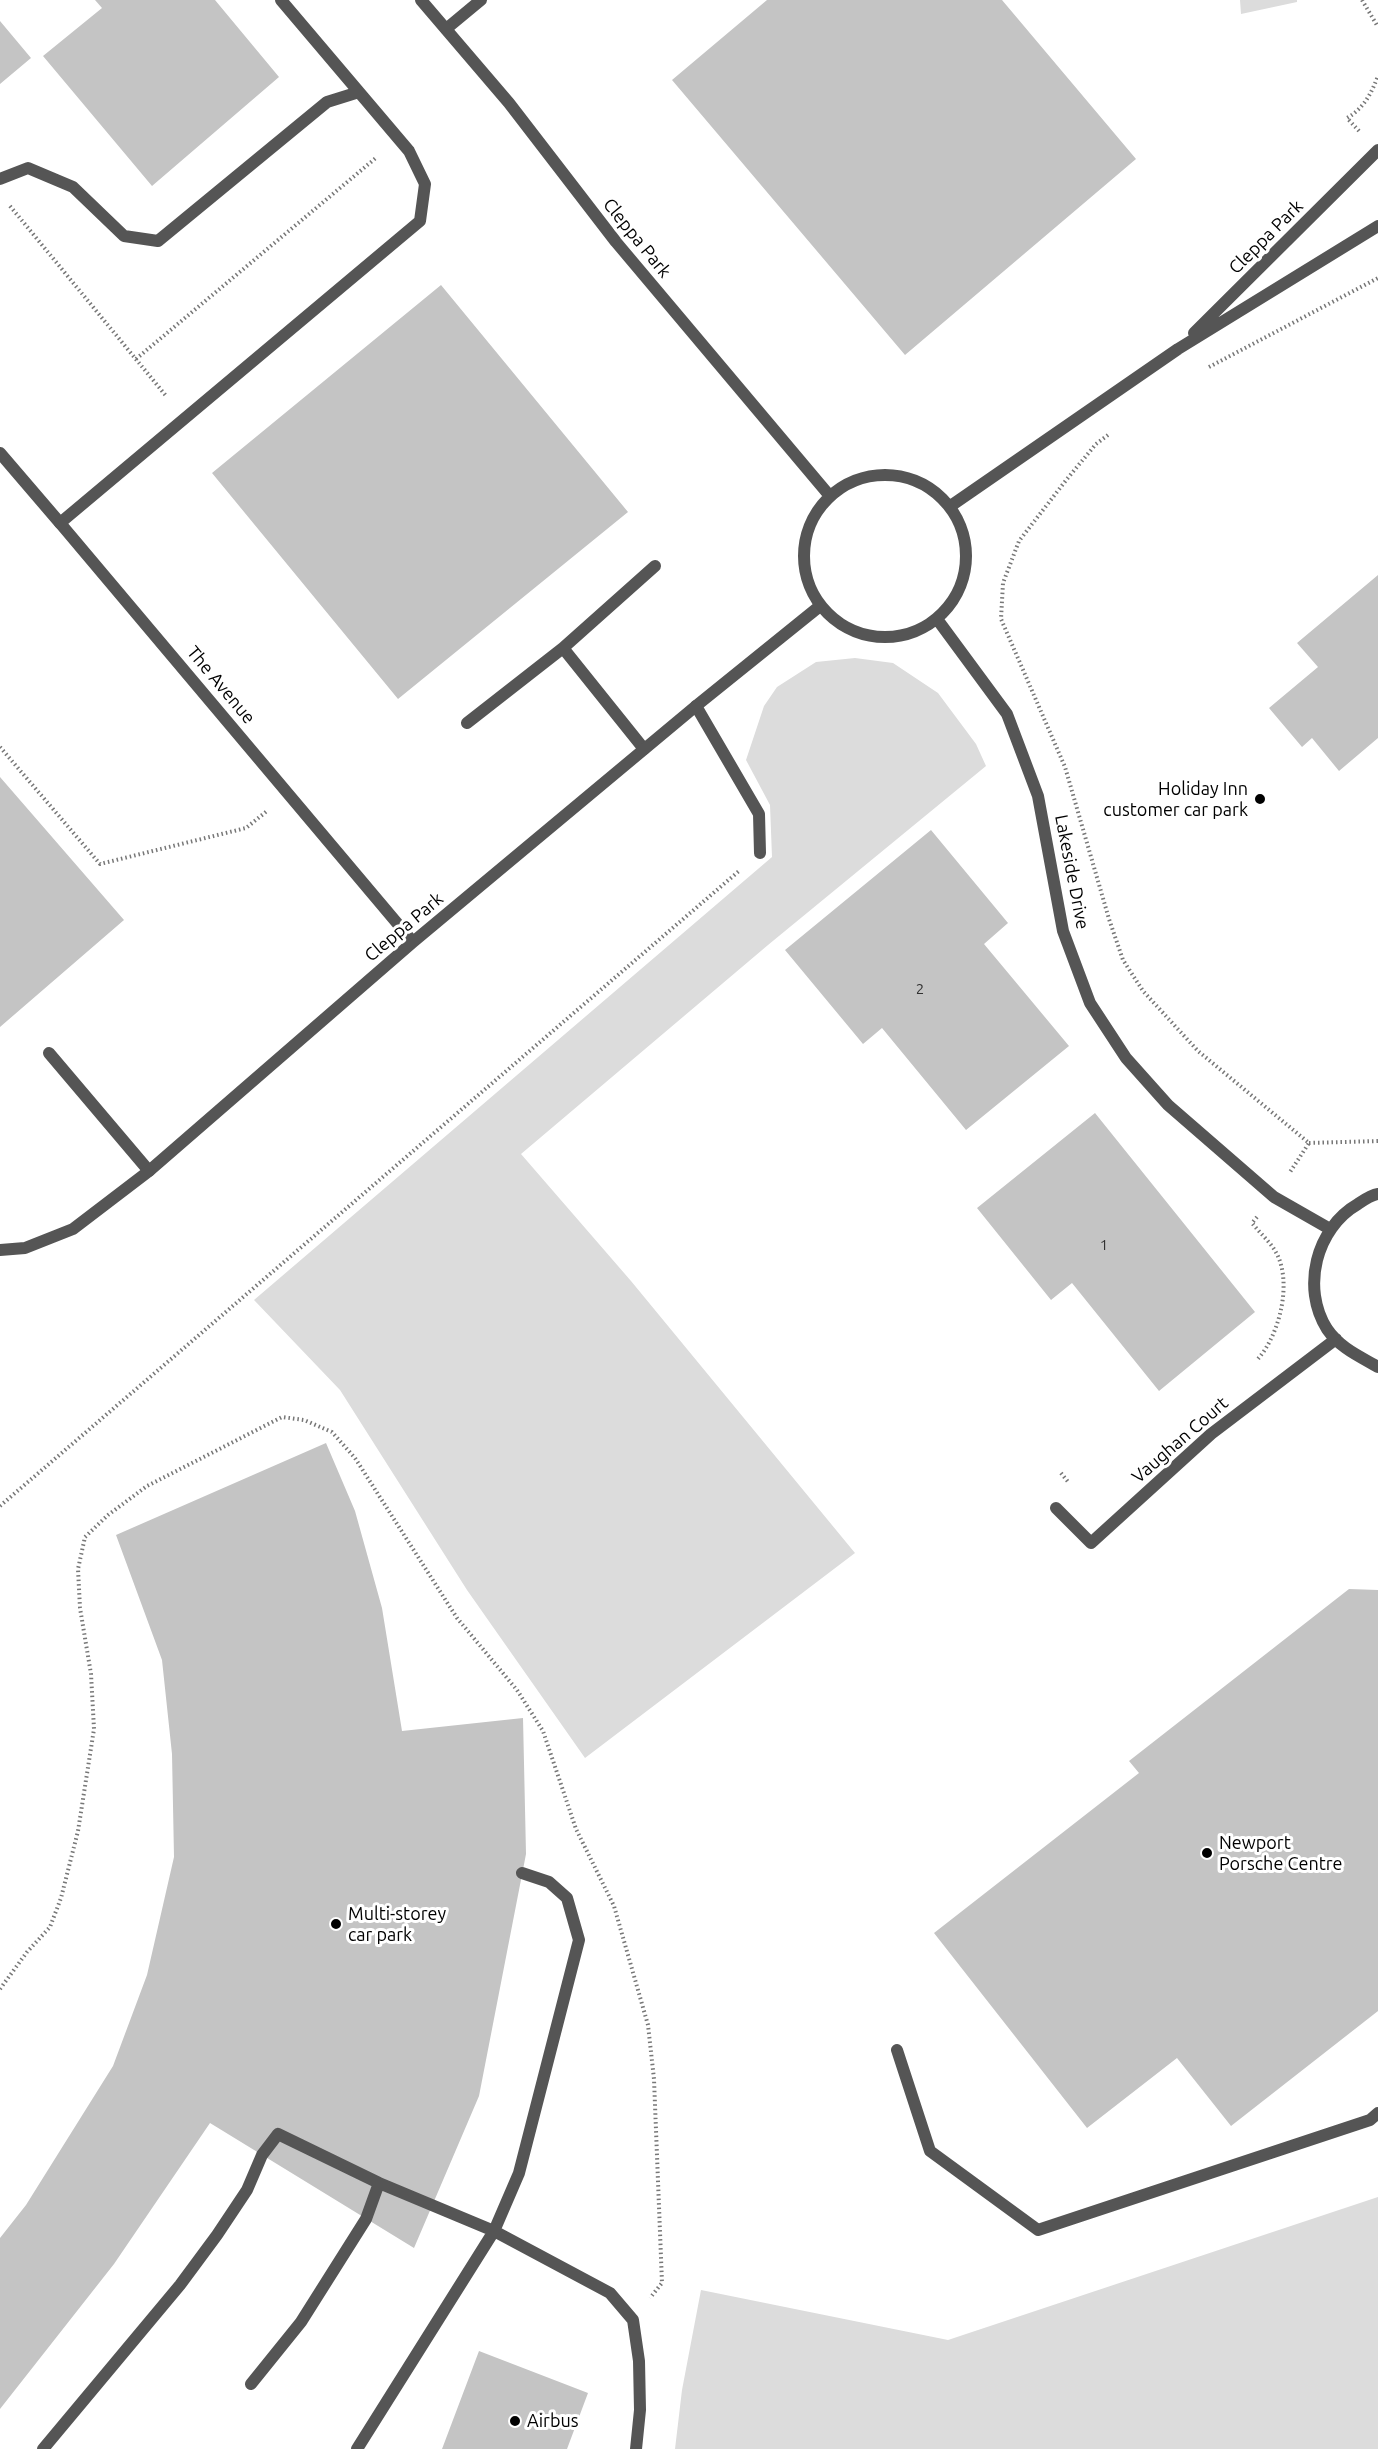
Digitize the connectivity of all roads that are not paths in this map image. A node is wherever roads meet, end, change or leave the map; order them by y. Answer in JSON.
{"nodes":[{"id":1,"x":281,"y":0,"type":"edge"},
{"id":2,"x":421,"y":0,"type":"edge"},
{"id":3,"x":481,"y":0,"type":"edge"},
{"id":4,"x":446,"y":29,"type":"junction"},
{"id":5,"x":359,"y":92,"type":"junction"},
{"id":6,"x":1378,"y":150,"type":"edge"},
{"id":7,"x":0,"y":179,"type":"edge"},
{"id":8,"x":1378,"y":226,"type":"edge"},
{"id":9,"x":1178,"y":349,"type":"junction"},
{"id":10,"x":0,"y":453,"type":"edge"},
{"id":11,"x":829,"y":495,"type":"junction"},
{"id":12,"x":952,"y":505,"type":"junction"},
{"id":13,"x":60,"y":523,"type":"junction"},
{"id":14,"x":655,"y":566,"type":"dead end"},
{"id":15,"x":820,"y":606,"type":"junction"},
{"id":16,"x":938,"y":619,"type":"junction"},
{"id":17,"x":563,"y":648,"type":"junction"},
{"id":18,"x":696,"y":706,"type":"junction"},
{"id":19,"x":467,"y":723,"type":"dead end"},
{"id":20,"x":644,"y":749,"type":"junction"},
{"id":21,"x":760,"y":853,"type":"road end"},
{"id":22,"x":413,"y":942,"type":"junction"},
{"id":23,"x":49,"y":1053,"type":"dead end"},
{"id":24,"x":149,"y":1171,"type":"junction"},
{"id":25,"x":1378,"y":1194,"type":"edge"},
{"id":26,"x":1330,"y":1229,"type":"junction"},
{"id":27,"x":0,"y":1250,"type":"edge"},
{"id":28,"x":1336,"y":1339,"type":"junction"},
{"id":29,"x":1378,"y":1367,"type":"edge"},
{"id":30,"x":1056,"y":1508,"type":"dead end"},
{"id":31,"x":522,"y":1873,"type":"dead end"},
{"id":32,"x":897,"y":2050,"type":"dead end"},
{"id":33,"x":1378,"y":2113,"type":"edge"},
{"id":34,"x":379,"y":2183,"type":"junction"},
{"id":35,"x":494,"y":2231,"type":"junction"},
{"id":36,"x":251,"y":2384,"type":"dead end"},
{"id":37,"x":43,"y":2449,"type":"edge"},
{"id":38,"x":357,"y":2449,"type":"edge"},
{"id":39,"x":636,"y":2449,"type":"edge"}],
"edges":[{"from":1,"to":5,"type":"street"},
{"from":2,"to":4,"type":"street","name":"Cleppa Park"},
{"from":3,"to":4,"type":"street"},
{"from":4,"to":11,"type":"street","name":"Cleppa Park"},
{"from":5,"to":7,"type":"street"},
{"from":5,"to":13,"type":"street"},
{"from":6,"to":9,"type":"street","name":"Cleppa Park"},
{"from":8,"to":9,"type":"street","name":"Cleppa Park"},
{"from":9,"to":12,"type":"street","name":"Cleppa Park"},
{"from":10,"to":13,"type":"street","name":"The Avenue"},
{"from":11,"to":12,"type":"street"},
{"from":11,"to":15,"type":"street"},
{"from":12,"to":16,"type":"street"},
{"from":13,"to":22,"type":"street","name":"The Avenue"},
{"from":14,"to":17,"type":"street"},
{"from":15,"to":16,"type":"street"},
{"from":15,"to":18,"type":"street","name":"Cleppa Park"},
{"from":16,"to":26,"type":"street","name":"Lakeside Drive"},
{"from":17,"to":19,"type":"street"},
{"from":17,"to":20,"type":"street"},
{"from":18,"to":20,"type":"street","name":"Cleppa Park"},
{"from":18,"to":21,"type":"street"},
{"from":20,"to":22,"type":"street","name":"Cleppa Park"},
{"from":22,"to":24,"type":"street","name":"Cleppa Park"},
{"from":23,"to":24,"type":"street"},
{"from":24,"to":27,"type":"street","name":"Cleppa Park"},
{"from":25,"to":26,"type":"street"},
{"from":26,"to":28,"type":"street"},
{"from":28,"to":29,"type":"street"},
{"from":28,"to":30,"type":"street","name":"Vaughan Court"},
{"from":31,"to":35,"type":"street"},
{"from":32,"to":33,"type":"street"},
{"from":34,"to":35,"type":"street"},
{"from":34,"to":36,"type":"street"},
{"from":34,"to":37,"type":"street"},
{"from":35,"to":38,"type":"street"},
{"from":35,"to":39,"type":"street"}]}
